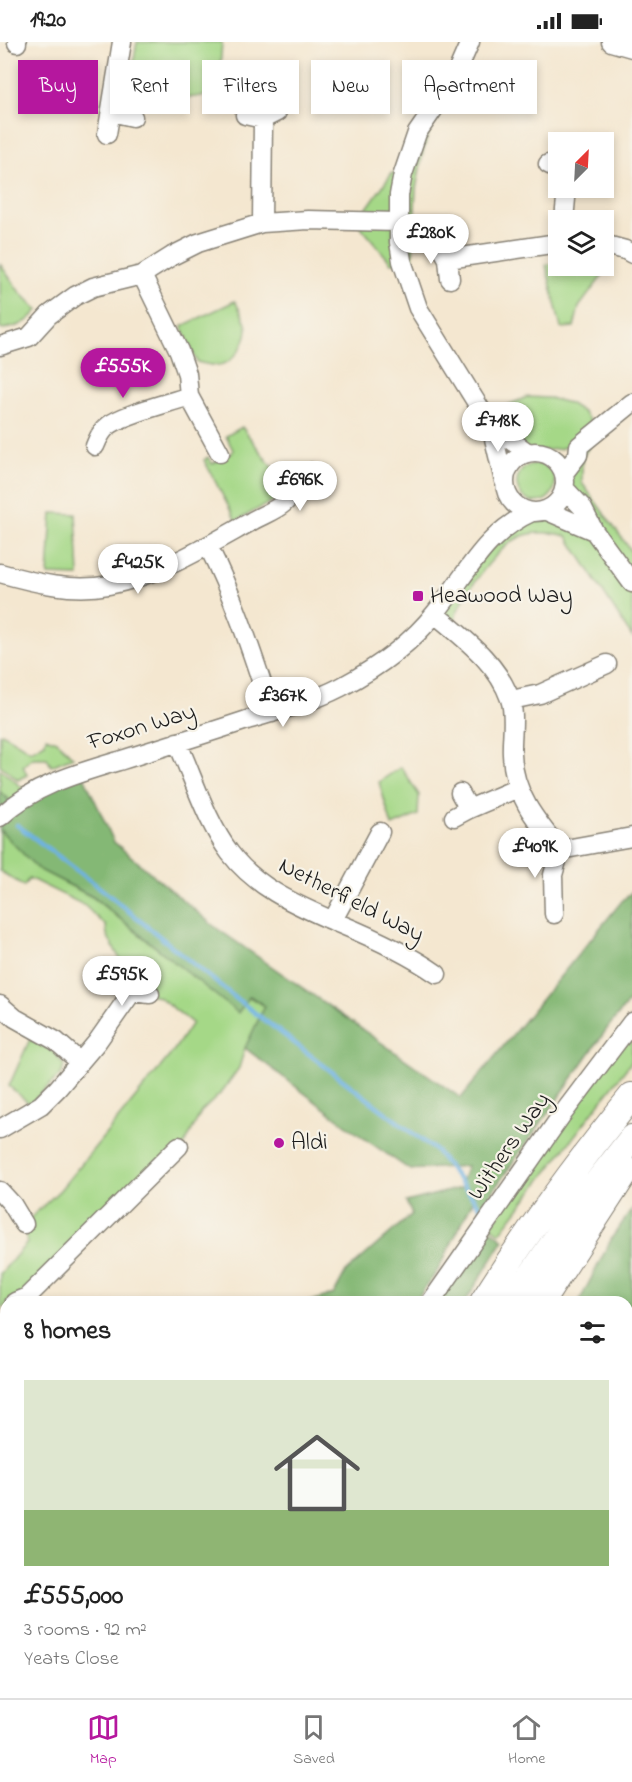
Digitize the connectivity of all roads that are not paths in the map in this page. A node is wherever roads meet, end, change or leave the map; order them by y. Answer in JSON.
{"nodes":[{"id":1,"x":122,"y":42,"type":"edge"},
{"id":2,"x":470,"y":42,"type":"edge"},
{"id":3,"x":611,"y":42,"type":"edge"},
{"id":4,"x":632,"y":48,"type":"edge"},
{"id":5,"x":119,"y":60,"type":"edge"},
{"id":6,"x":111,"y":114,"type":"edge"},
{"id":7,"x":120,"y":114,"type":"edge"},
{"id":8,"x":262,"y":115,"type":"dead end"},
{"id":9,"x":133,"y":117,"type":"dead end"},
{"id":10,"x":107,"y":134,"type":"dead end"},
{"id":11,"x":398,"y":222,"type":"junction"},
{"id":12,"x":262,"y":223,"type":"junction"},
{"id":13,"x":438,"y":241,"type":"dead end"},
{"id":14,"x":548,"y":244,"type":"edge"},
{"id":15,"x":614,"y":247,"type":"edge"},
{"id":16,"x":632,"y":254,"type":"edge"},
{"id":17,"x":448,"y":259,"type":"junction"},
{"id":18,"x":142,"y":275,"type":"junction"},
{"id":19,"x":450,"y":279,"type":"dead end"},
{"id":20,"x":0,"y":346,"type":"edge"},
{"id":21,"x":189,"y":396,"type":"junction"},
{"id":22,"x":632,"y":403,"type":"edge"},
{"id":23,"x":491,"y":426,"type":"junction"},
{"id":24,"x":95,"y":446,"type":"dead end"},
{"id":25,"x":579,"y":446,"type":"junction"},
{"id":26,"x":535,"y":452,"type":"junction"},
{"id":27,"x":220,"y":453,"type":"dead end"},
{"id":28,"x":311,"y":472,"type":"dead end"},
{"id":29,"x":564,"y":480,"type":"junction"},
{"id":30,"x":505,"y":487,"type":"junction"},
{"id":31,"x":538,"y":511,"type":"junction"},
{"id":32,"x":594,"y":531,"type":"junction"},
{"id":33,"x":492,"y":539,"type":"junction"},
{"id":34,"x":208,"y":546,"type":"junction"},
{"id":35,"x":0,"y":573,"type":"edge"},
{"id":36,"x":632,"y":583,"type":"edge"},
{"id":37,"x":435,"y":614,"type":"junction"},
{"id":38,"x":607,"y":664,"type":"dead end"},
{"id":39,"x":511,"y":700,"type":"junction"},
{"id":40,"x":272,"y":713,"type":"junction"},
{"id":41,"x":177,"y":742,"type":"junction"},
{"id":42,"x":518,"y":788,"type":"junction"},
{"id":43,"x":461,"y":806,"type":"dead end"},
{"id":44,"x":0,"y":817,"type":"edge"},
{"id":45,"x":380,"y":832,"type":"dead end"},
{"id":46,"x":632,"y":837,"type":"edge"},
{"id":47,"x":560,"y":850,"type":"junction"},
{"id":48,"x":554,"y":914,"type":"dead end"},
{"id":49,"x":333,"y":921,"type":"junction"},
{"id":50,"x":437,"y":974,"type":"dead end"},
{"id":51,"x":135,"y":987,"type":"dead end"},
{"id":52,"x":0,"y":1005,"type":"edge"},
{"id":53,"x":632,"y":1022,"type":"edge"},
{"id":54,"x":81,"y":1062,"type":"junction"},
{"id":55,"x":632,"y":1096,"type":"edge"},
{"id":56,"x":0,"y":1129,"type":"edge"},
{"id":57,"x":632,"y":1138,"type":"edge"},
{"id":58,"x":179,"y":1146,"type":"dead end"},
{"id":59,"x":632,"y":1162,"type":"edge"},
{"id":60,"x":0,"y":1191,"type":"edge"},
{"id":61,"x":24,"y":1224,"type":"dead end"},
{"id":62,"x":27,"y":1296,"type":"edge"},
{"id":63,"x":435,"y":1296,"type":"edge"},
{"id":64,"x":487,"y":1296,"type":"edge"},
{"id":65,"x":517,"y":1296,"type":"edge"},
{"id":66,"x":545,"y":1296,"type":"edge"}],
"edges":[{"from":1,"to":5,"type":"street"},
{"from":2,"to":11,"type":"street"},
{"from":3,"to":4,"type":"street"},
{"from":6,"to":10,"type":"street"},
{"from":7,"to":9,"type":"street"},
{"from":8,"to":12,"type":"street"},
{"from":11,"to":12,"type":"street"},
{"from":11,"to":23,"type":"street"},
{"from":12,"to":18,"type":"street"},
{"from":13,"to":17,"type":"street"},
{"from":14,"to":17,"type":"street"},
{"from":15,"to":16,"type":"street"},
{"from":17,"to":19,"type":"street"},
{"from":18,"to":20,"type":"street"},
{"from":18,"to":21,"type":"street"},
{"from":21,"to":24,"type":"street"},
{"from":21,"to":27,"type":"street"},
{"from":22,"to":25,"type":"street"},
{"from":23,"to":26,"type":"street"},
{"from":23,"to":30,"type":"street"},
{"from":25,"to":26,"type":"street"},
{"from":25,"to":29,"type":"street"},
{"from":26,"to":29,"type":"street"},
{"from":26,"to":30,"type":"street"},
{"from":28,"to":34,"type":"street"},
{"from":29,"to":31,"type":"street"},
{"from":29,"to":32,"type":"street"},
{"from":30,"to":31,"type":"street"},
{"from":30,"to":33,"type":"street","name":"Foxon Way"},
{"from":31,"to":32,"type":"street"},
{"from":31,"to":33,"type":"street","name":"Foxon Way"},
{"from":32,"to":36,"type":"street"},
{"from":33,"to":37,"type":"street","name":"Foxon Way"},
{"from":34,"to":35,"type":"street"},
{"from":34,"to":40,"type":"street"},
{"from":37,"to":39,"type":"street"},
{"from":37,"to":40,"type":"street","name":"Foxon Way"},
{"from":38,"to":39,"type":"street"},
{"from":39,"to":42,"type":"street"},
{"from":40,"to":41,"type":"street","name":"Foxon Way"},
{"from":41,"to":44,"type":"street","name":"Foxon Way"},
{"from":41,"to":49,"type":"street","name":"Netherfield Way"},
{"from":42,"to":43,"type":"street"},
{"from":42,"to":47,"type":"street"},
{"from":45,"to":49,"type":"street"},
{"from":46,"to":47,"type":"street"},
{"from":47,"to":48,"type":"street"},
{"from":49,"to":50,"type":"street","name":"Netherfield Way"},
{"from":51,"to":54,"type":"street"},
{"from":52,"to":54,"type":"street"},
{"from":53,"to":63,"type":"street","name":"Withers Way"},
{"from":54,"to":56,"type":"street"},
{"from":55,"to":64,"type":"highway"},
{"from":57,"to":65,"type":"highway"},
{"from":58,"to":62,"type":"street"},
{"from":59,"to":66,"type":"highway"},
{"from":60,"to":61,"type":"street"}]}
